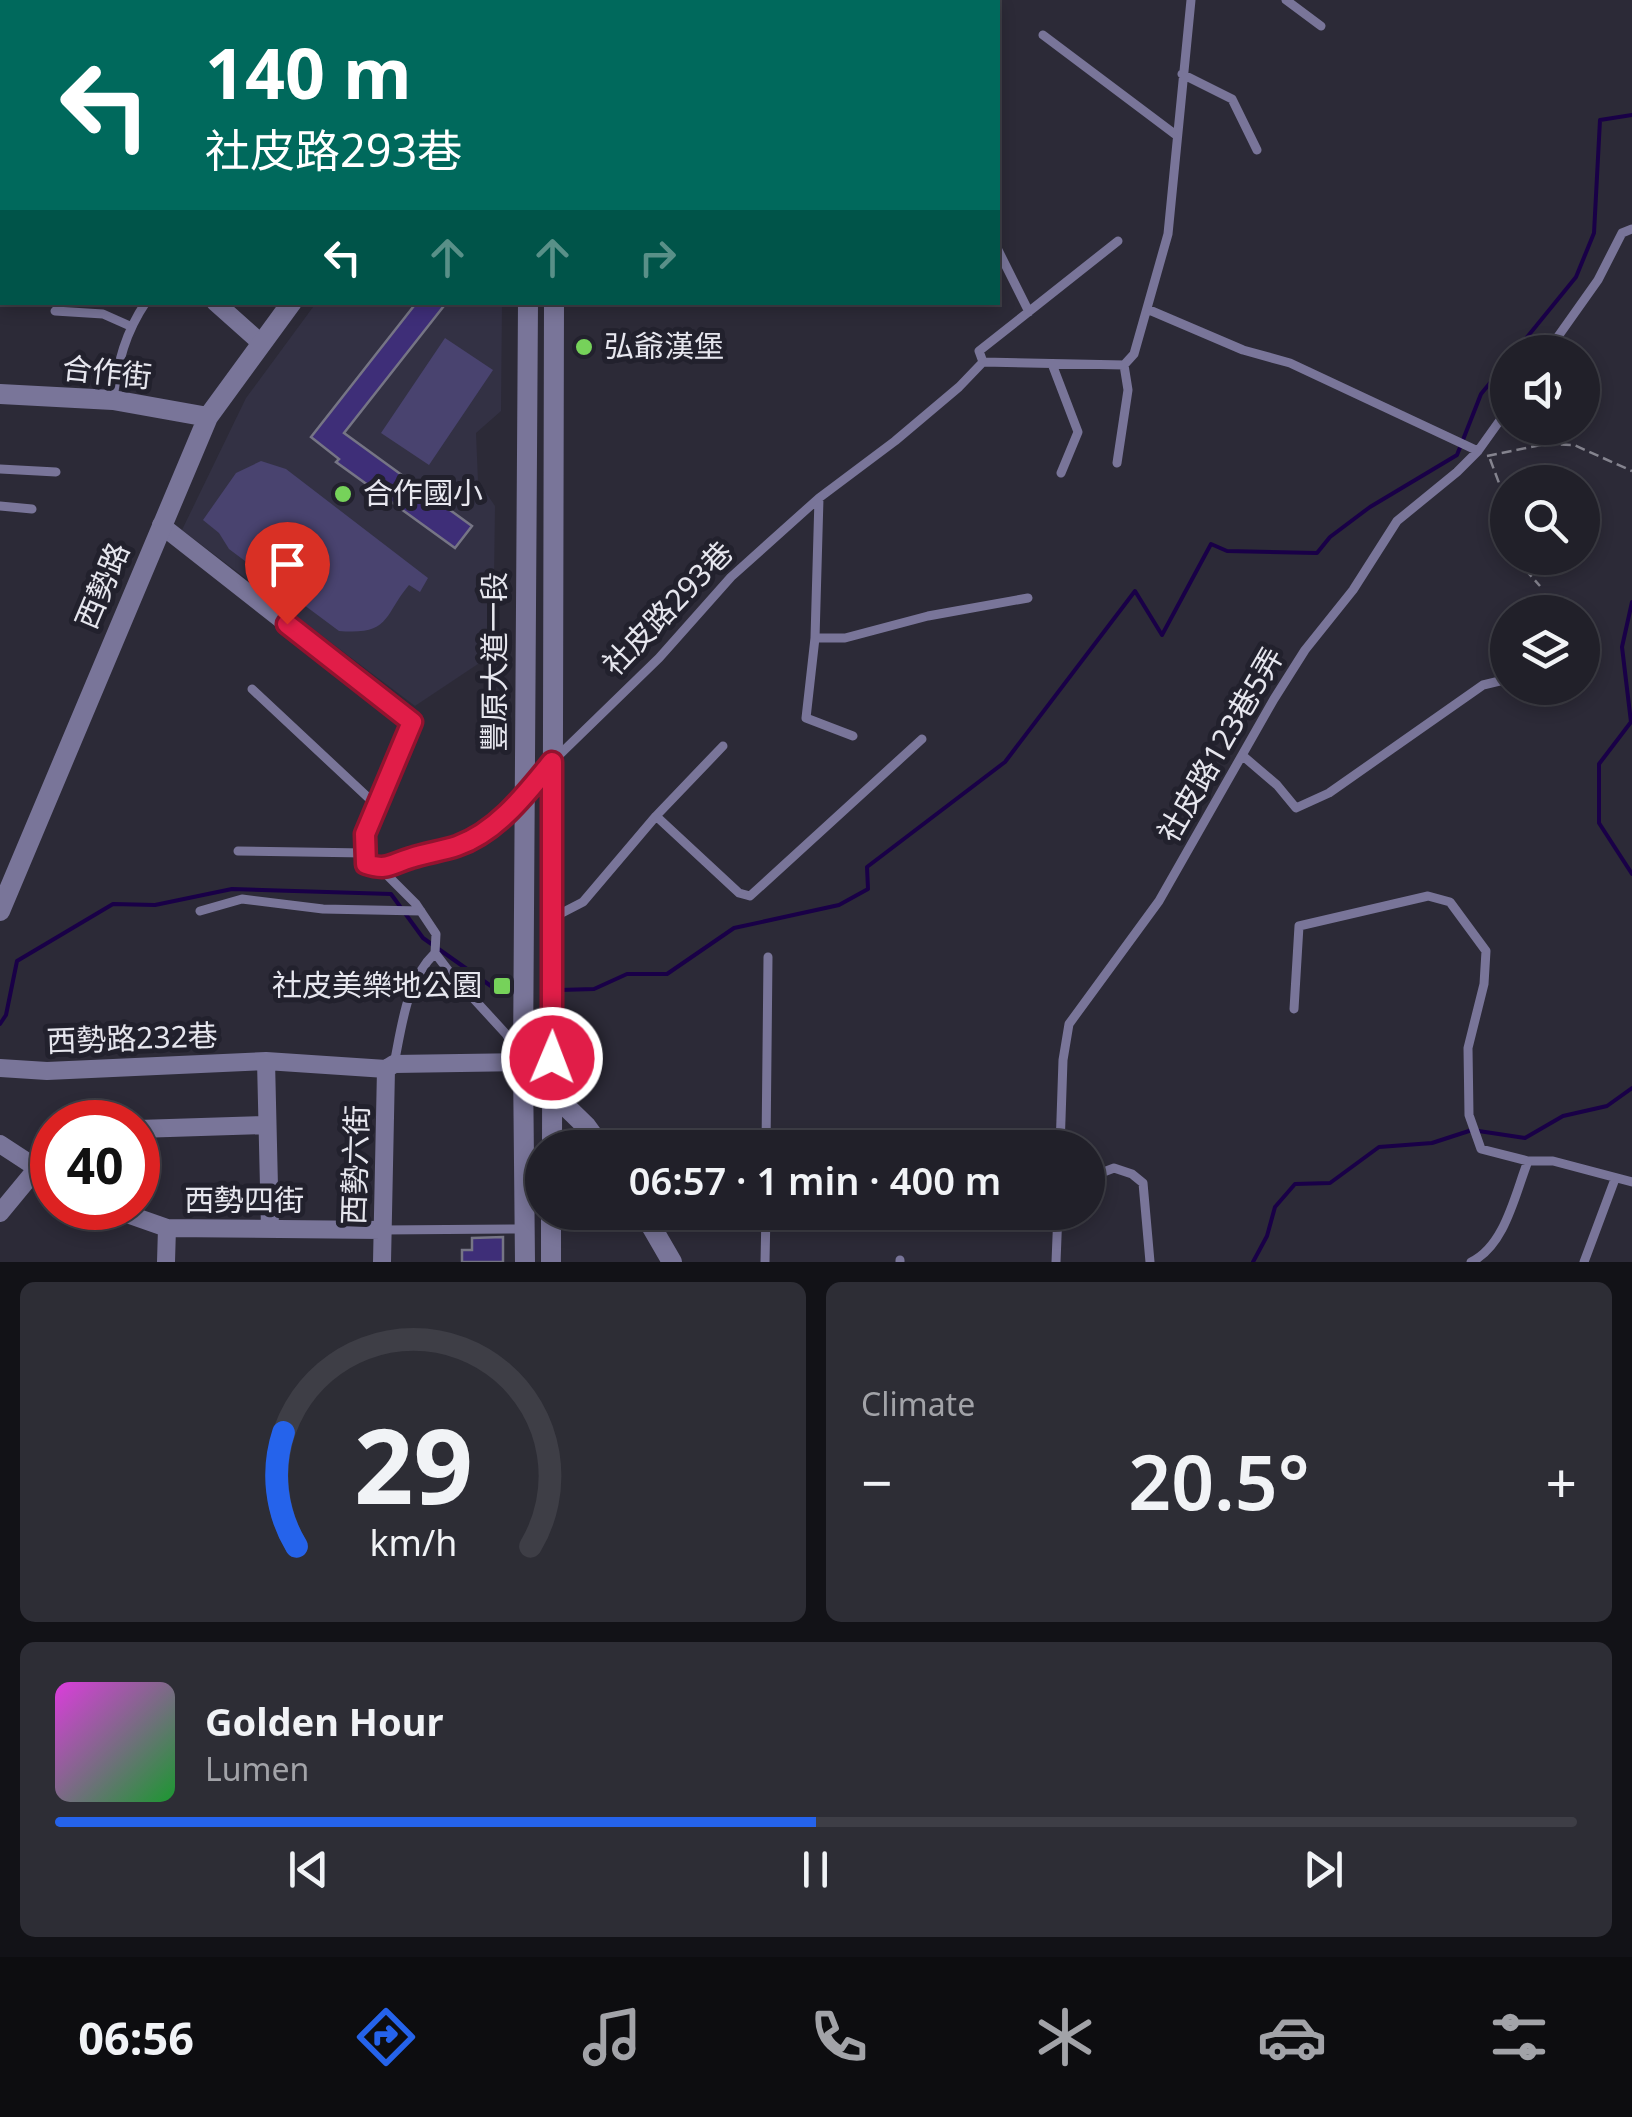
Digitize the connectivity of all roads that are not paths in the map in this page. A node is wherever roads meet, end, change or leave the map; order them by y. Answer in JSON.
{"nodes":[{"id":1,"x":1191,"y":0,"type":"edge"},
{"id":2,"x":1286,"y":0,"type":"edge"},
{"id":3,"x":1320,"y":26,"type":"dead end"},
{"id":4,"x":1043,"y":35,"type":"dead end"},
{"id":5,"x":1182,"y":74,"type":"junction"},
{"id":6,"x":1176,"y":135,"type":"junction"},
{"id":7,"x":1257,"y":150,"type":"dead end"},
{"id":8,"x":1627,"y":231,"type":"edge"},
{"id":9,"x":1118,"y":241,"type":"dead end"},
{"id":10,"x":1000,"y":254,"type":"edge"},
{"id":11,"x":144,"y":305,"type":"edge"},
{"id":12,"x":218,"y":305,"type":"edge"},
{"id":13,"x":290,"y":305,"type":"edge"},
{"id":14,"x":528,"y":305,"type":"edge"},
{"id":15,"x":554,"y":305,"type":"edge"},
{"id":16,"x":1147,"y":309,"type":"junction"},
{"id":17,"x":55,"y":310,"type":"dead end"},
{"id":18,"x":1028,"y":312,"type":"junction"},
{"id":19,"x":130,"y":326,"type":"junction"},
{"id":20,"x":1559,"y":335,"type":"edge"},
{"id":21,"x":261,"y":343,"type":"junction"},
{"id":22,"x":982,"y":362,"type":"junction"},
{"id":23,"x":1052,"y":364,"type":"junction"},
{"id":24,"x":1124,"y":365,"type":"junction"},
{"id":25,"x":0,"y":394,"type":"edge"},
{"id":26,"x":113,"y":400,"type":"junction"},
{"id":27,"x":208,"y":417,"type":"junction"},
{"id":28,"x":1490,"y":435,"type":"edge"},
{"id":29,"x":1478,"y":452,"type":"junction"},
{"id":30,"x":1117,"y":463,"type":"dead end"},
{"id":31,"x":0,"y":470,"type":"edge"},
{"id":32,"x":56,"y":472,"type":"dead end"},
{"id":33,"x":1061,"y":473,"type":"dead end"},
{"id":34,"x":819,"y":498,"type":"junction"},
{"id":35,"x":0,"y":506,"type":"edge"},
{"id":36,"x":32,"y":508,"type":"dead end"},
{"id":37,"x":161,"y":525,"type":"junction"},
{"id":38,"x":1028,"y":598,"type":"dead end"},
{"id":39,"x":815,"y":638,"type":"junction"},
{"id":40,"x":1490,"y":683,"type":"edge"},
{"id":41,"x":252,"y":689,"type":"dead end"},
{"id":42,"x":408,"y":732,"type":"joint"},
{"id":43,"x":853,"y":736,"type":"dead end"},
{"id":44,"x":922,"y":739,"type":"dead end"},
{"id":45,"x":722,"y":746,"type":"dead end"},
{"id":46,"x":1244,"y":756,"type":"junction"},
{"id":47,"x":552,"y":762,"type":"junction"},
{"id":48,"x":524,"y":796,"type":"junction"},
{"id":49,"x":375,"y":804,"type":"junction"},
{"id":50,"x":656,"y":816,"type":"junction"},
{"id":51,"x":238,"y":851,"type":"dead end"},
{"id":52,"x":365,"y":853,"type":"junction"},
{"id":53,"x":382,"y":869,"type":"junction"},
{"id":54,"x":2,"y":901,"type":"edge"},
{"id":55,"x":420,"y":910,"type":"junction"},
{"id":56,"x":200,"y":911,"type":"dead end"},
{"id":57,"x":554,"y":916,"type":"junction"},
{"id":58,"x":435,"y":953,"type":"junction"},
{"id":59,"x":768,"y":957,"type":"dead end"},
{"id":60,"x":1294,"y":1010,"type":"dead end"},
{"id":61,"x":266,"y":1061,"type":"junction"},
{"id":62,"x":523,"y":1062,"type":"junction"},
{"id":63,"x":390,"y":1067,"type":"junction"},
{"id":64,"x":0,"y":1068,"type":"edge"},
{"id":65,"x":552,"y":1093,"type":"junction"},
{"id":66,"x":266,"y":1124,"type":"junction"},
{"id":67,"x":160,"y":1128,"type":"edge"},
{"id":68,"x":552,"y":1130,"type":"edge"},
{"id":69,"x":589,"y":1130,"type":"edge"},
{"id":70,"x":766,"y":1130,"type":"edge"},
{"id":71,"x":1061,"y":1130,"type":"edge"},
{"id":72,"x":0,"y":1144,"type":"edge"},
{"id":73,"x":1528,"y":1161,"type":"junction"},
{"id":74,"x":30,"y":1164,"type":"edge"},
{"id":75,"x":1105,"y":1171,"type":"edge"},
{"id":76,"x":525,"y":1173,"type":"edge"},
{"id":77,"x":1614,"y":1179,"type":"junction"},
{"id":78,"x":1632,"y":1182,"type":"edge"},
{"id":79,"x":30,"y":1187,"type":"edge"},
{"id":80,"x":0,"y":1214,"type":"edge"},
{"id":81,"x":160,"y":1226,"type":"edge"},
{"id":82,"x":167,"y":1228,"type":"junction"},
{"id":83,"x":525,"y":1228,"type":"edge"},
{"id":84,"x":270,"y":1229,"type":"junction"},
{"id":85,"x":382,"y":1230,"type":"junction"},
{"id":86,"x":526,"y":1230,"type":"edge"},
{"id":87,"x":551,"y":1230,"type":"edge"},
{"id":88,"x":653,"y":1230,"type":"edge"},
{"id":89,"x":766,"y":1230,"type":"edge"},
{"id":90,"x":1057,"y":1230,"type":"edge"},
{"id":91,"x":166,"y":1262,"type":"edge"},
{"id":92,"x":382,"y":1262,"type":"edge"},
{"id":93,"x":525,"y":1262,"type":"edge"},
{"id":94,"x":551,"y":1262,"type":"edge"},
{"id":95,"x":672,"y":1262,"type":"edge"},
{"id":96,"x":765,"y":1262,"type":"edge"},
{"id":97,"x":1056,"y":1262,"type":"edge"},
{"id":98,"x":1150,"y":1262,"type":"edge"},
{"id":99,"x":1471,"y":1262,"type":"edge"},
{"id":100,"x":1584,"y":1262,"type":"edge"}],
"edges":[{"from":1,"to":5,"type":"lane"},
{"from":2,"to":3,"type":"lane"},
{"from":4,"to":6,"type":"lane"},
{"from":5,"to":6,"type":"lane"},
{"from":5,"to":7,"type":"lane"},
{"from":6,"to":16,"type":"lane"},
{"from":8,"to":20,"type":"lane"},
{"from":9,"to":18,"type":"lane","name":"社皮路293巷"},
{"from":10,"to":18,"type":"lane"},
{"from":11,"to":19,"type":"lane"},
{"from":12,"to":21,"type":"street"},
{"from":13,"to":21,"type":"street","name":"西勢路"},
{"from":14,"to":48,"type":"street","name":"豐原大道一段"},
{"from":15,"to":47,"type":"street","name":"豐原大道一段"},
{"from":16,"to":24,"type":"lane"},
{"from":16,"to":29,"type":"lane"},
{"from":17,"to":19,"type":"lane"},
{"from":18,"to":22,"type":"lane","name":"社皮路293巷"},
{"from":19,"to":26,"type":"lane"},
{"from":21,"to":27,"type":"street","name":"西勢路"},
{"from":22,"to":23,"type":"lane"},
{"from":22,"to":34,"type":"lane","name":"社皮路293巷"},
{"from":23,"to":24,"type":"lane"},
{"from":23,"to":33,"type":"lane"},
{"from":24,"to":30,"type":"lane"},
{"from":25,"to":26,"type":"street","name":"合作街"},
{"from":26,"to":27,"type":"street","name":"合作街"},
{"from":27,"to":37,"type":"street","name":"西勢路"},
{"from":28,"to":29,"type":"lane","name":"社皮路123巷5弄"},
{"from":29,"to":46,"type":"lane","name":"社皮路123巷5弄"},
{"from":31,"to":32,"type":"lane"},
{"from":34,"to":39,"type":"lane"},
{"from":34,"to":47,"type":"lane","name":"社皮路293巷"},
{"from":35,"to":36,"type":"lane"},
{"from":37,"to":42,"type":"street"},
{"from":37,"to":54,"type":"street","name":"西勢路"},
{"from":38,"to":39,"type":"lane"},
{"from":39,"to":43,"type":"lane"},
{"from":40,"to":46,"type":"lane"},
{"from":41,"to":49,"type":"lane"},
{"from":42,"to":49,"type":"lane"},
{"from":44,"to":50,"type":"lane"},
{"from":45,"to":50,"type":"lane"},
{"from":46,"to":71,"type":"lane","name":"社皮路123巷5弄"},
{"from":47,"to":48,"type":"lane","name":"社皮路293巷"},
{"from":47,"to":57,"type":"street","name":"豐原大道一段"},
{"from":48,"to":53,"type":"lane","name":"社皮路293巷"},
{"from":48,"to":62,"type":"street","name":"豐原大道一段"},
{"from":49,"to":52,"type":"lane"},
{"from":50,"to":57,"type":"lane"},
{"from":51,"to":52,"type":"lane"},
{"from":52,"to":53,"type":"lane"},
{"from":53,"to":55,"type":"lane"},
{"from":55,"to":56,"type":"lane"},
{"from":55,"to":58,"type":"lane"},
{"from":57,"to":65,"type":"street","name":"豐原大道一段"},
{"from":58,"to":62,"type":"lane"},
{"from":58,"to":63,"type":"lane"},
{"from":59,"to":70,"type":"lane"},
{"from":60,"to":73,"type":"lane"},
{"from":61,"to":63,"type":"street","name":"西勢路232巷"},
{"from":61,"to":64,"type":"street","name":"西勢路232巷"},
{"from":61,"to":66,"type":"street"},
{"from":62,"to":63,"type":"street","name":"西勢路232巷"},
{"from":62,"to":65,"type":"street"},
{"from":62,"to":76,"type":"street","name":"豐原大道一段"},
{"from":63,"to":85,"type":"street","name":"西勢六街"},
{"from":65,"to":68,"type":"street","name":"豐原大道一段"},
{"from":65,"to":69,"type":"street"},
{"from":66,"to":67,"type":"street"},
{"from":66,"to":84,"type":"street"},
{"from":72,"to":74,"type":"street"},
{"from":73,"to":77,"type":"lane"},
{"from":73,"to":99,"type":"lane"},
{"from":75,"to":98,"type":"lane"},
{"from":77,"to":78,"type":"lane"},
{"from":77,"to":100,"type":"lane"},
{"from":79,"to":80,"type":"street"},
{"from":81,"to":82,"type":"street","name":"西勢四街"},
{"from":82,"to":84,"type":"street","name":"西勢四街"},
{"from":82,"to":91,"type":"street"},
{"from":83,"to":85,"type":"lane"},
{"from":84,"to":85,"type":"street","name":"西勢四街"},
{"from":85,"to":92,"type":"street","name":"西勢六街"},
{"from":86,"to":93,"type":"street","name":"豐原大道一段"},
{"from":87,"to":94,"type":"street"},
{"from":88,"to":95,"type":"street"},
{"from":89,"to":96,"type":"lane"},
{"from":90,"to":97,"type":"lane"}]}
